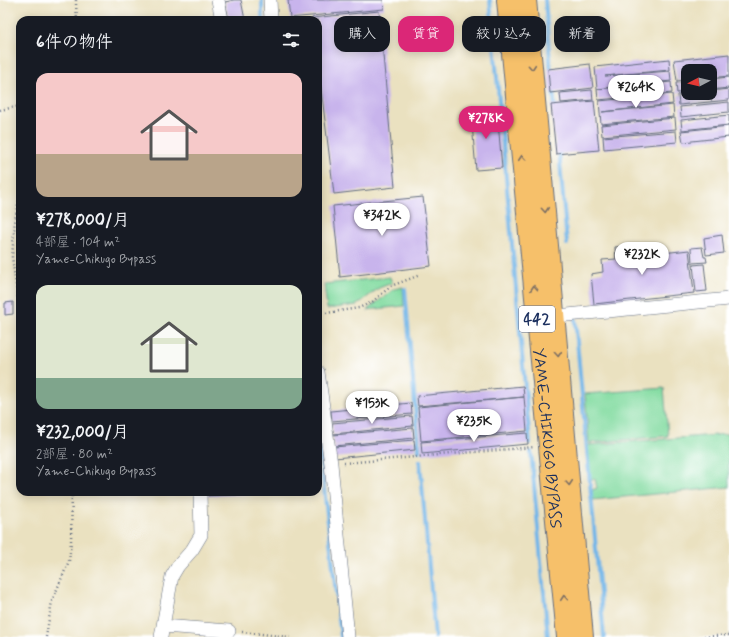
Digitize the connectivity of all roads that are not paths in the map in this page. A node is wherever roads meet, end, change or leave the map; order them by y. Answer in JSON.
{"nodes":[{"id":1,"x":218,"y":0,"type":"edge"},
{"id":2,"x":270,"y":0,"type":"edge"},
{"id":3,"x":507,"y":0,"type":"edge"},
{"id":4,"x":526,"y":0,"type":"edge"},
{"id":5,"x":221,"y":16,"type":"edge"},
{"id":6,"x":271,"y":16,"type":"edge"},
{"id":7,"x":729,"y":299,"type":"edge"},
{"id":8,"x":546,"y":317,"type":"junction"},
{"id":9,"x":322,"y":400,"type":"edge"},
{"id":10,"x":200,"y":496,"type":"edge"},
{"id":11,"x":229,"y":631,"type":"road end"},
{"id":12,"x":162,"y":632,"type":"edge"},
{"id":13,"x":348,"y":637,"type":"edge"},
{"id":14,"x":567,"y":637,"type":"edge"},
{"id":15,"x":583,"y":637,"type":"edge"}],
"edges":[{"from":1,"to":5,"type":"street"},
{"from":2,"to":6,"type":"street"},
{"from":8,"to":3,"type":"highway","name":"YAME-CHIKUGO BYPASS","number":"442","one_way":true},
{"from":4,"to":8,"type":"highway","name":"YAME-CHIKUGO BYPASS","number":"442","one_way":true},
{"from":7,"to":8,"type":"street"},
{"from":14,"to":8,"type":"highway","name":"YAME-CHIKUGO BYPASS","number":"442","one_way":true},
{"from":8,"to":15,"type":"highway","name":"YAME-CHIKUGO BYPASS","number":"442","one_way":true},
{"from":9,"to":13,"type":"street"},
{"from":10,"to":12,"type":"street"},
{"from":11,"to":12,"type":"street"}]}
